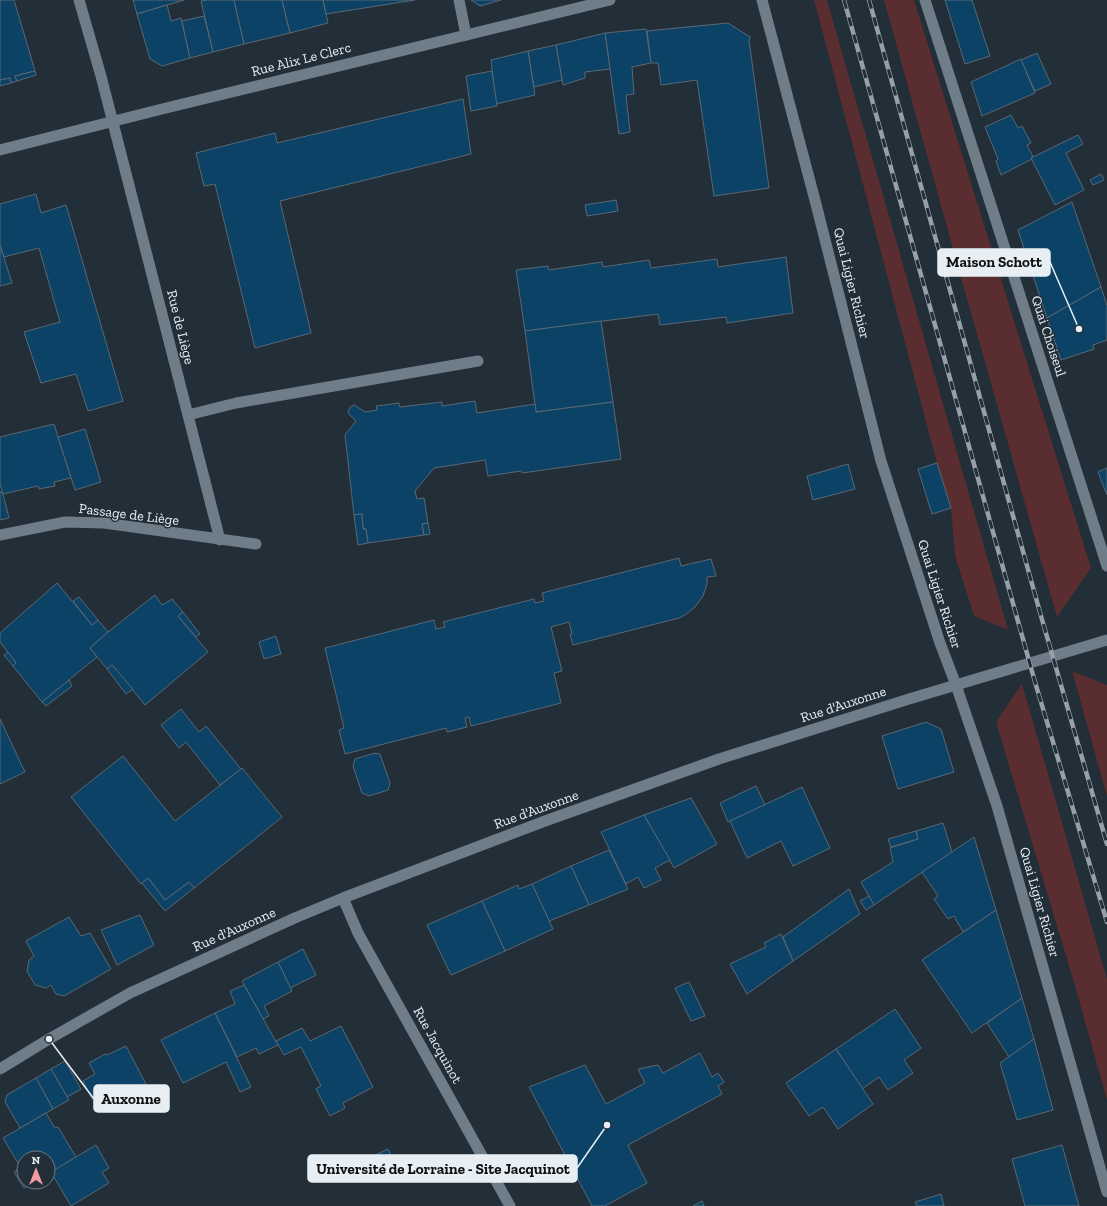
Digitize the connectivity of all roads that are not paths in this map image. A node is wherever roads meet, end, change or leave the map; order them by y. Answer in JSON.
{"nodes":[{"id":1,"x":79,"y":0,"type":"edge"},
{"id":2,"x":459,"y":0,"type":"edge"},
{"id":3,"x":610,"y":0,"type":"edge"},
{"id":4,"x":762,"y":0,"type":"edge"},
{"id":5,"x":925,"y":0,"type":"edge"},
{"id":6,"x":466,"y":35,"type":"junction"},
{"id":7,"x":112,"y":122,"type":"junction"},
{"id":8,"x":0,"y":150,"type":"edge"},
{"id":9,"x":478,"y":361,"type":"dead end"},
{"id":10,"x":188,"y":415,"type":"junction"},
{"id":11,"x":0,"y":535,"type":"edge"},
{"id":12,"x":220,"y":540,"type":"junction"},
{"id":13,"x":256,"y":544,"type":"dead end"},
{"id":14,"x":1107,"y":566,"type":"edge"},
{"id":15,"x":1107,"y":640,"type":"edge"},
{"id":16,"x":956,"y":685,"type":"junction"},
{"id":17,"x":343,"y":898,"type":"junction"},
{"id":18,"x":0,"y":1069,"type":"edge"},
{"id":19,"x":1107,"y":1192,"type":"edge"},
{"id":20,"x":510,"y":1206,"type":"edge"}],
"edges":[{"from":1,"to":7,"type":"street","name":"Rue de Liège"},
{"from":2,"to":6,"type":"street"},
{"from":3,"to":6,"type":"street","name":"Rue Alix Le Clerc"},
{"from":4,"to":16,"type":"street","name":"Quai Ligier Richier"},
{"from":5,"to":14,"type":"street","name":"Quai Choiseul"},
{"from":6,"to":7,"type":"street","name":"Rue Alix Le Clerc"},
{"from":7,"to":8,"type":"street","name":"Rue Alix Le Clerc"},
{"from":7,"to":10,"type":"street","name":"Rue de Liège"},
{"from":9,"to":10,"type":"street"},
{"from":10,"to":12,"type":"street","name":"Rue de Liège"},
{"from":11,"to":12,"type":"street","name":"Passage de Liège"},
{"from":12,"to":13,"type":"street","name":"Passage de Liège"},
{"from":15,"to":16,"type":"street","name":"Rue d'Auxonne"},
{"from":16,"to":17,"type":"street","name":"Rue d'Auxonne"},
{"from":16,"to":19,"type":"street","name":"Quai Ligier Richier"},
{"from":17,"to":18,"type":"street","name":"Rue d'Auxonne"},
{"from":17,"to":20,"type":"street","name":"Rue Jacquinot"}]}
